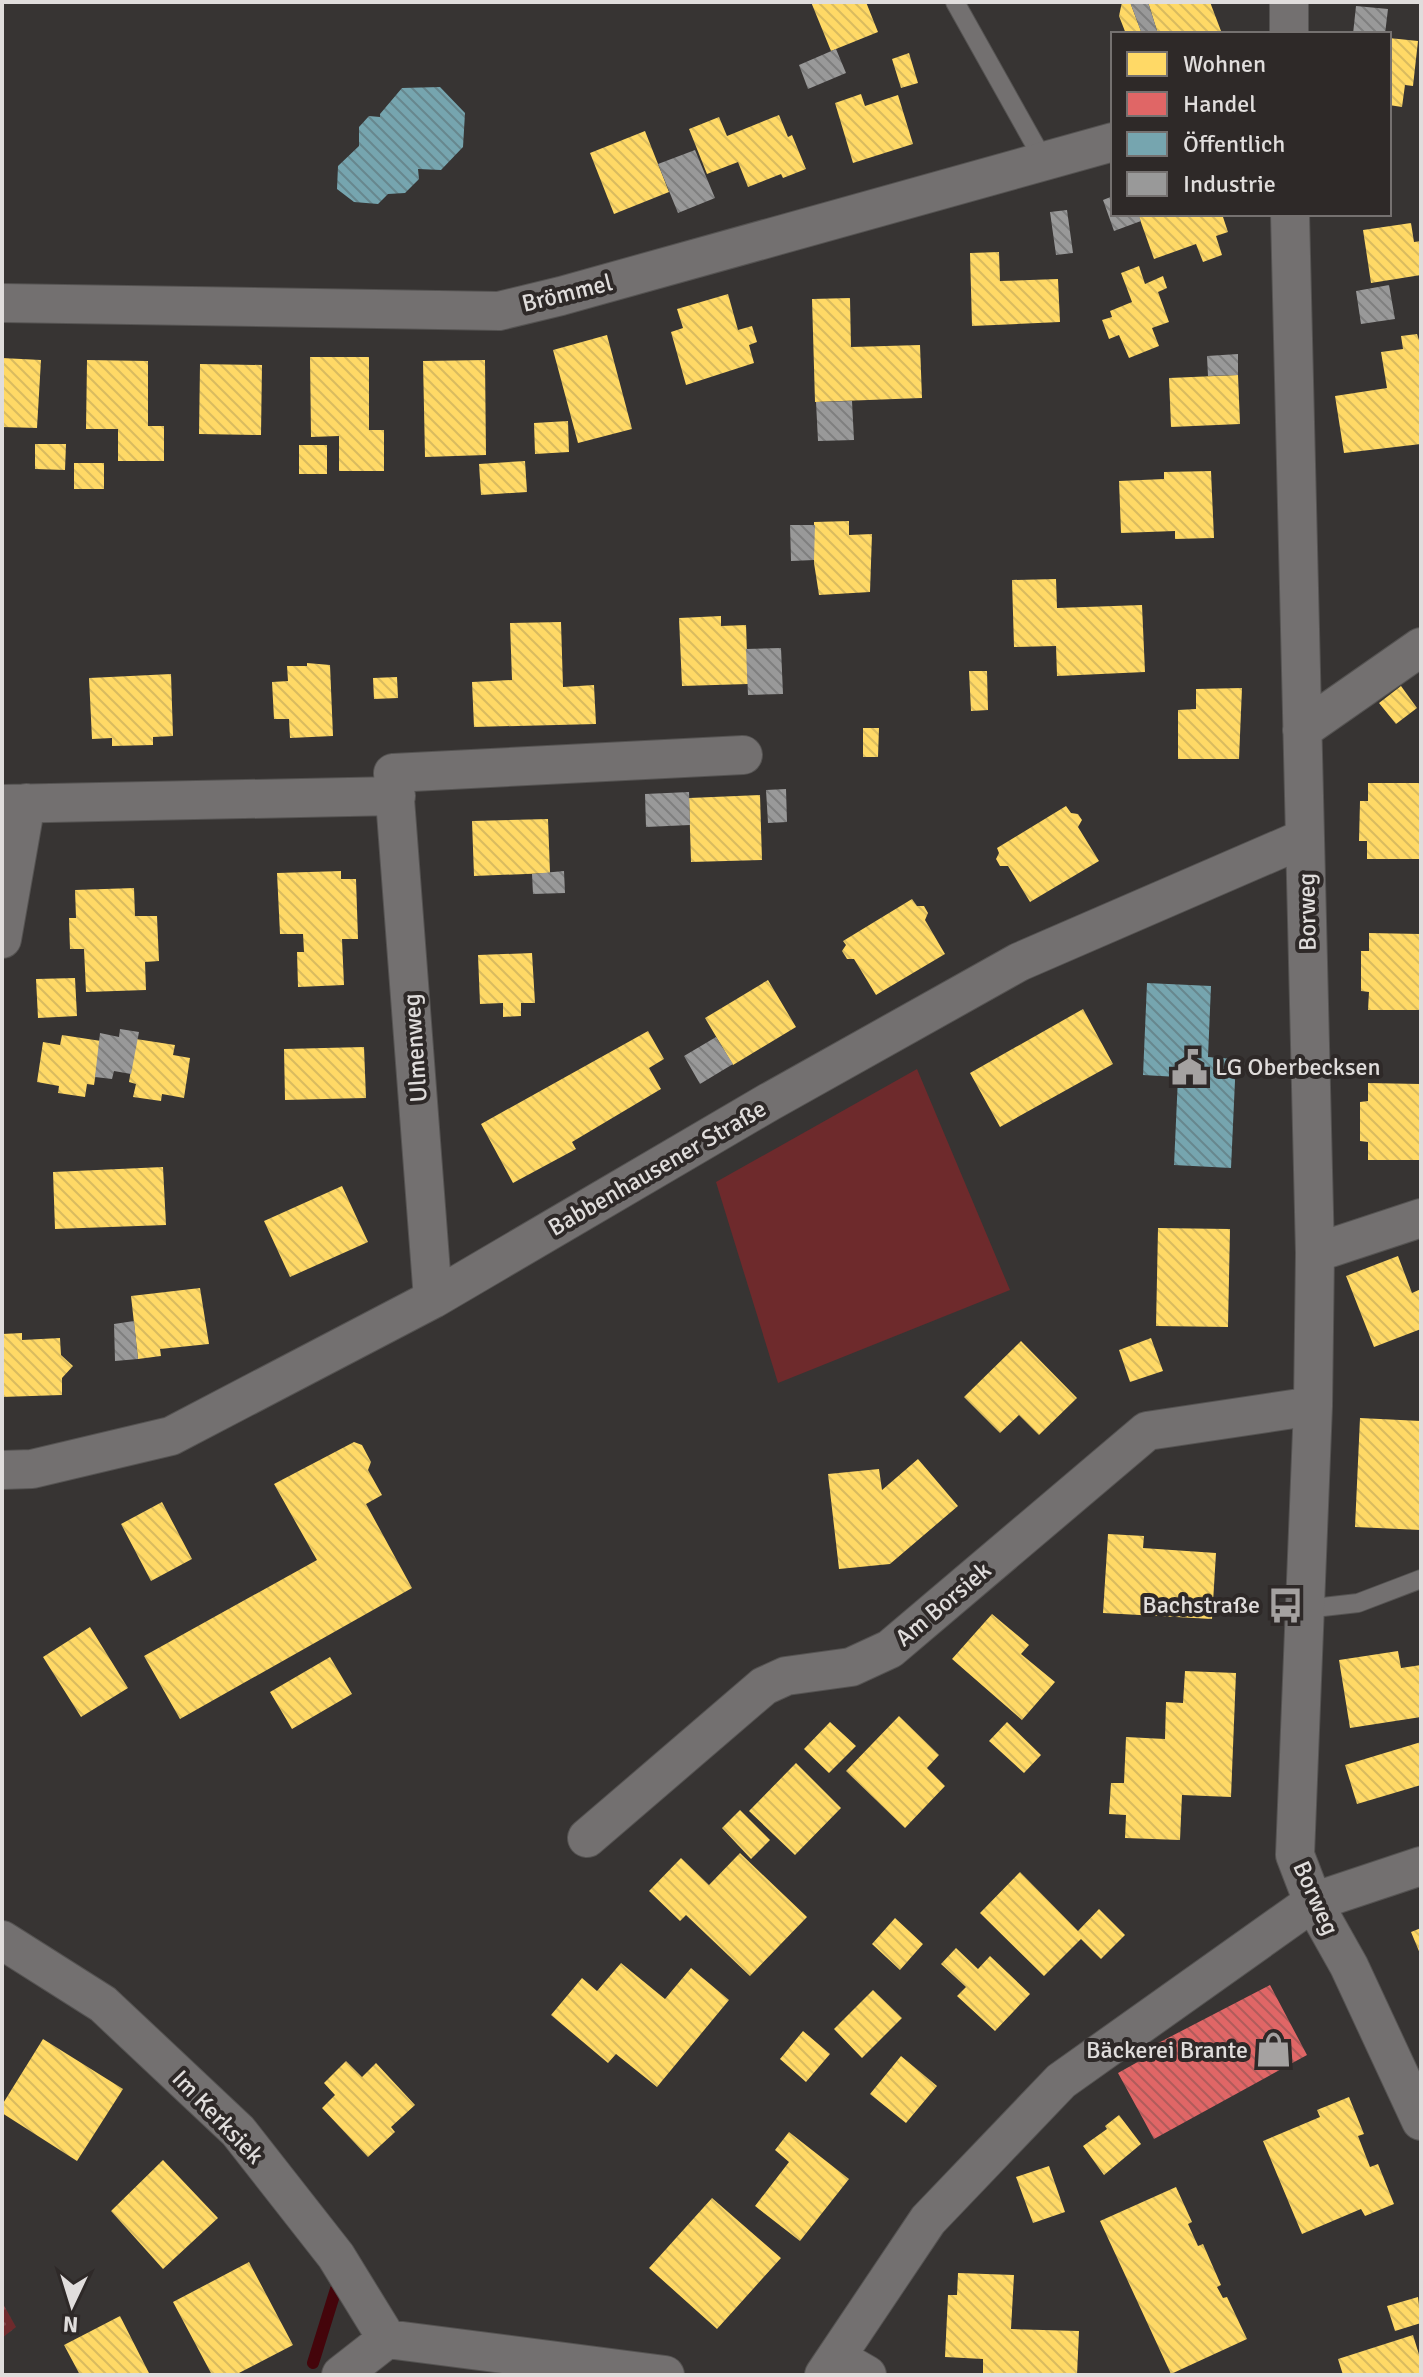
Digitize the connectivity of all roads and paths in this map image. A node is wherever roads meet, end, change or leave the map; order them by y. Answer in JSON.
{"nodes":[{"id":1,"x":955,"y":2,"type":"edge"},
{"id":2,"x":1289,"y":2,"type":"edge"},
{"id":3,"x":1289,"y":32,"type":"edge"},
{"id":4,"x":1111,"y":143,"type":"edge"},
{"id":5,"x":1044,"y":161,"type":"junction"},
{"id":6,"x":1290,"y":216,"type":"edge"},
{"id":7,"x":2,"y":303,"type":"edge"},
{"id":8,"x":1421,"y":647,"type":"edge"},
{"id":9,"x":1302,"y":730,"type":"junction"},
{"id":10,"x":743,"y":755,"type":"dead end"},
{"id":11,"x":396,"y":796,"type":"junction"},
{"id":12,"x":14,"y":803,"type":"edge"},
{"id":13,"x":1305,"y":838,"type":"junction"},
{"id":14,"x":2,"y":939,"type":"edge"},
{"id":15,"x":1421,"y":1218,"type":"edge"},
{"id":16,"x":1315,"y":1253,"type":"junction"},
{"id":17,"x":433,"y":1299,"type":"junction"},
{"id":18,"x":1313,"y":1406,"type":"junction"},
{"id":19,"x":2,"y":1470,"type":"edge"},
{"id":20,"x":1421,"y":1579,"type":"edge"},
{"id":21,"x":1305,"y":1609,"type":"junction"},
{"id":22,"x":587,"y":1838,"type":"dead end"},
{"id":23,"x":1421,"y":1866,"type":"edge"},
{"id":24,"x":1313,"y":1902,"type":"junction"},
{"id":25,"x":2,"y":1940,"type":"edge"},
{"id":26,"x":1421,"y":2121,"type":"edge"},
{"id":27,"x":387,"y":2339,"type":"junction"},
{"id":28,"x":843,"y":2369,"type":"edge"},
{"id":29,"x":341,"y":2375,"type":"edge"},
{"id":30,"x":665,"y":2375,"type":"edge"}],
"edges":[{"from":1,"to":5,"type":"lane"},
{"from":2,"to":3,"type":"street"},
{"from":4,"to":5,"type":"street","name":"Brömmel"},
{"from":5,"to":7,"type":"street","name":"Brömmel"},
{"from":6,"to":9,"type":"street","name":"Borweg"},
{"from":8,"to":9,"type":"street"},
{"from":9,"to":13,"type":"street","name":"Borweg"},
{"from":10,"to":11,"type":"street"},
{"from":11,"to":12,"type":"street"},
{"from":11,"to":17,"type":"street","name":"Ulmenweg"},
{"from":12,"to":14,"type":"street"},
{"from":13,"to":16,"type":"street","name":"Borweg"},
{"from":13,"to":17,"type":"street","name":"Babbenhausener Straße"},
{"from":15,"to":16,"type":"street"},
{"from":16,"to":18,"type":"street","name":"Borweg"},
{"from":17,"to":19,"type":"street","name":"Babbenhausener Straße"},
{"from":18,"to":21,"type":"street","name":"Borweg"},
{"from":18,"to":22,"type":"street","name":"Am Borsiek"},
{"from":20,"to":21,"type":"lane"},
{"from":21,"to":24,"type":"street","name":"Borweg"},
{"from":23,"to":24,"type":"street"},
{"from":24,"to":26,"type":"street","name":"Borweg"},
{"from":24,"to":28,"type":"street"},
{"from":25,"to":27,"type":"street","name":"Im Kerksiek"},
{"from":27,"to":29,"type":"street"},
{"from":27,"to":30,"type":"street"}]}
